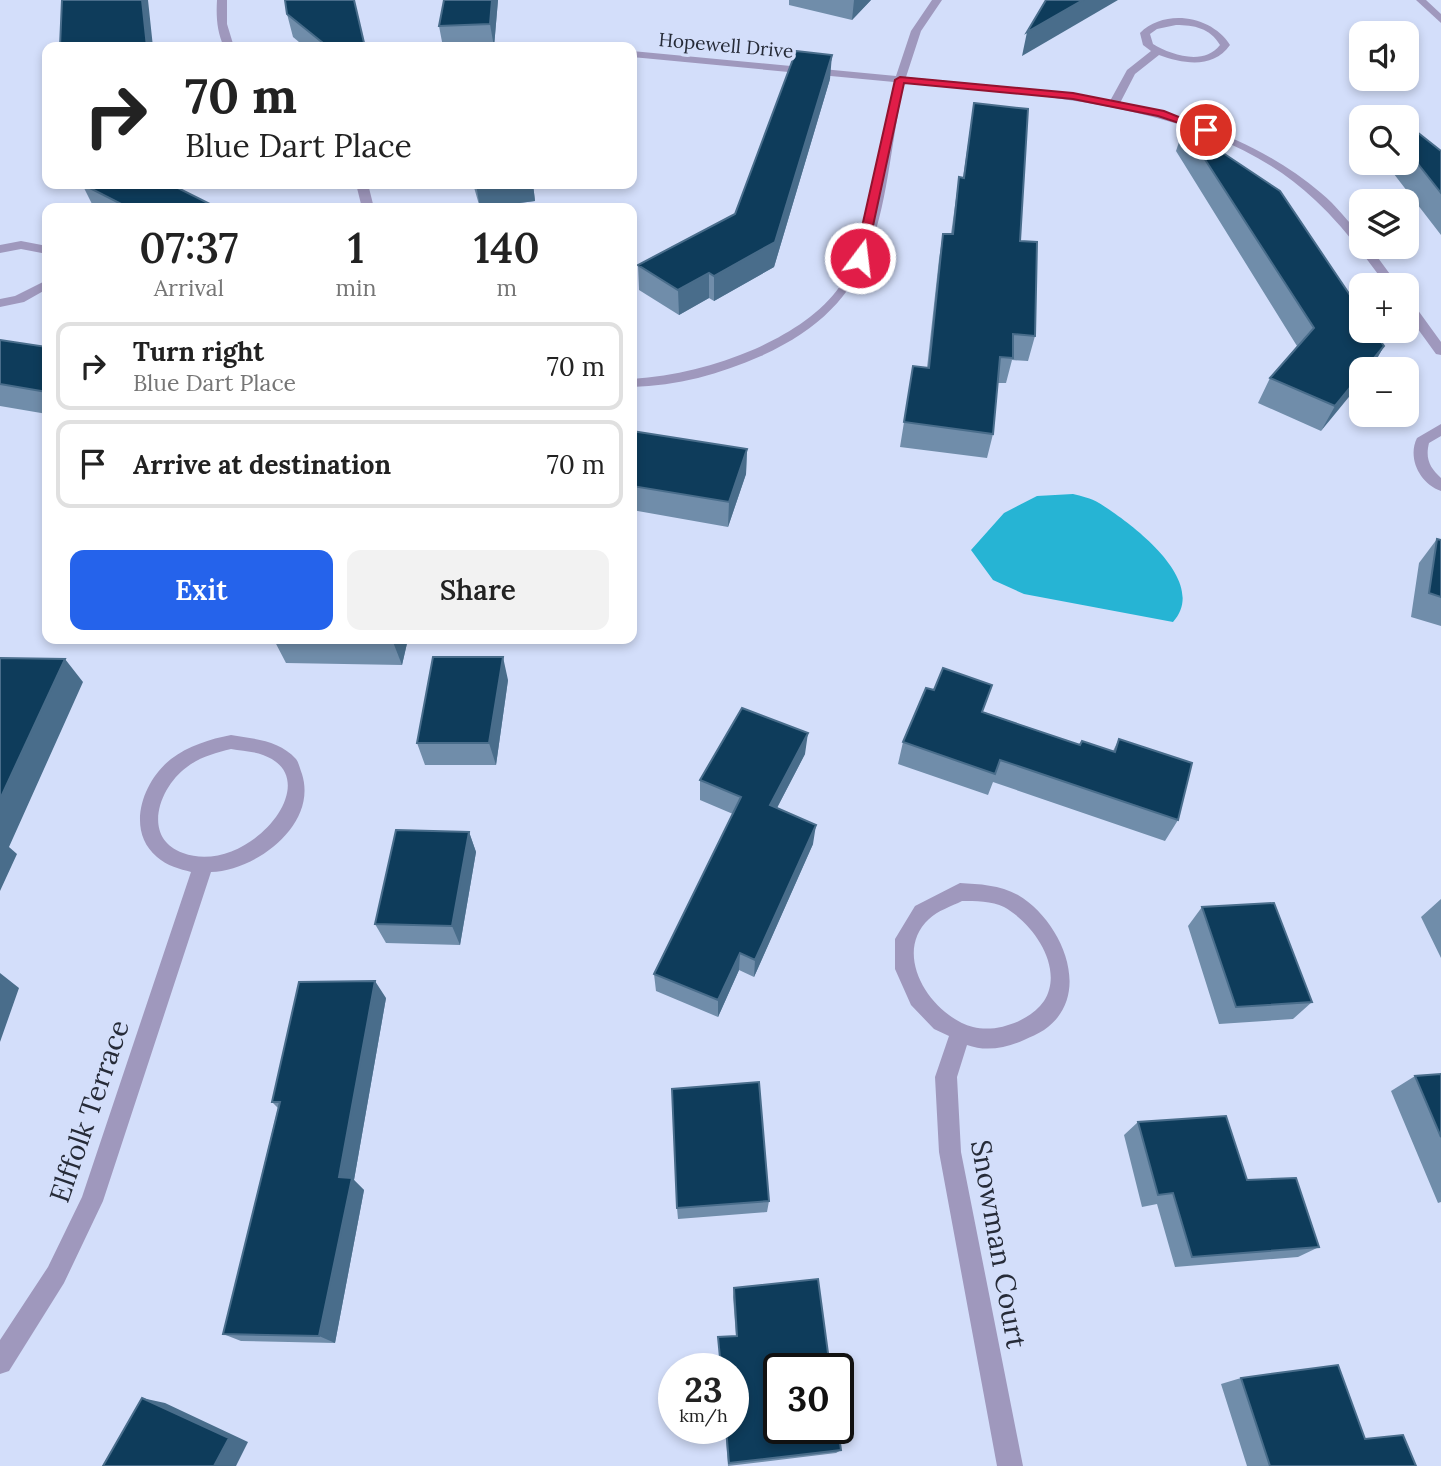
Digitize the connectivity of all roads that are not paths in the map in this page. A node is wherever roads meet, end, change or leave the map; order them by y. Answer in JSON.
{"nodes":[{"id":1,"x":222,"y":0,"type":"edge"},
{"id":2,"x":937,"y":0,"type":"edge"},
{"id":3,"x":1421,"y":0,"type":"edge"},
{"id":4,"x":1441,"y":20,"type":"edge"},
{"id":5,"x":226,"y":42,"type":"edge"},
{"id":6,"x":1158,"y":51,"type":"junction"},
{"id":7,"x":637,"y":54,"type":"edge"},
{"id":8,"x":900,"y":80,"type":"junction"},
{"id":9,"x":1115,"y":103,"type":"junction"},
{"id":10,"x":1349,"y":229,"type":"edge"},
{"id":11,"x":0,"y":249,"type":"edge"},
{"id":12,"x":42,"y":249,"type":"edge"},
{"id":13,"x":42,"y":287,"type":"edge"},
{"id":14,"x":35,"y":292,"type":"junction"},
{"id":15,"x":42,"y":297,"type":"edge"},
{"id":16,"x":0,"y":303,"type":"edge"},
{"id":17,"x":1419,"y":321,"type":"edge"},
{"id":18,"x":1441,"y":351,"type":"edge"},
{"id":19,"x":637,"y":382,"type":"edge"},
{"id":20,"x":1441,"y":429,"type":"edge"},
{"id":21,"x":1441,"y":486,"type":"edge"},
{"id":22,"x":203,"y":866,"type":"junction"},
{"id":23,"x":960,"y":1033,"type":"junction"},
{"id":24,"x":0,"y":1362,"type":"edge"},
{"id":25,"x":1010,"y":1466,"type":"edge"}],
"edges":[{"from":1,"to":5,"type":"street"},
{"from":2,"to":8,"type":"street"},
{"from":3,"to":4,"type":"street"},
{"from":6,"to":6,"type":"street"},
{"from":6,"to":9,"type":"street"},
{"from":7,"to":8,"type":"street","name":"Hopewell Drive"},
{"from":8,"to":9,"type":"street","name":"Hopewell Drive"},
{"from":8,"to":19,"type":"street"},
{"from":9,"to":10,"type":"street","name":"Hopewell Drive"},
{"from":11,"to":12,"type":"street"},
{"from":13,"to":14,"type":"street"},
{"from":14,"to":15,"type":"street"},
{"from":14,"to":16,"type":"street"},
{"from":17,"to":18,"type":"street"},
{"from":20,"to":21,"type":"street"},
{"from":22,"to":22,"type":"street"},
{"from":22,"to":24,"type":"street","name":"Elffolk Terrace"},
{"from":23,"to":23,"type":"street"},
{"from":23,"to":25,"type":"street","name":"Snowman Court"}]}
